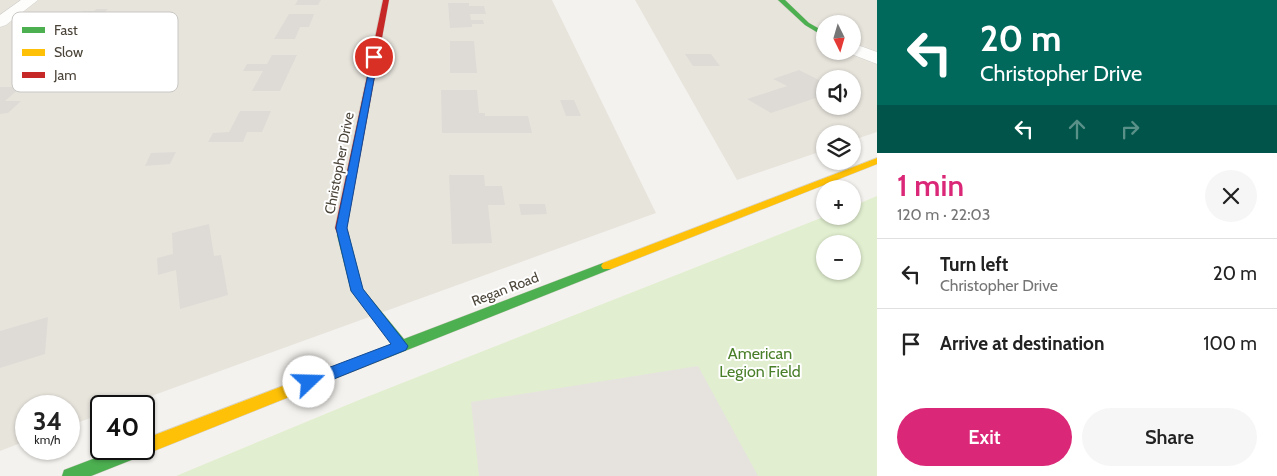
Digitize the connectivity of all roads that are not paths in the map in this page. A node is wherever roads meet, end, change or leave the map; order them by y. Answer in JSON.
{"nodes":[{"id":1,"x":31,"y":0,"type":"edge"},
{"id":2,"x":386,"y":0,"type":"edge"},
{"id":3,"x":781,"y":0,"type":"edge"},
{"id":4,"x":14,"y":12,"type":"edge"},
{"id":5,"x":12,"y":13,"type":"edge"},
{"id":6,"x":0,"y":22,"type":"edge"},
{"id":7,"x":816,"y":30,"type":"edge"},
{"id":8,"x":861,"y":52,"type":"edge"},
{"id":9,"x":877,"y":59,"type":"edge"},
{"id":10,"x":877,"y":162,"type":"edge"},
{"id":11,"x":401,"y":346,"type":"junction"},
{"id":12,"x":155,"y":443,"type":"edge"},
{"id":13,"x":111,"y":460,"type":"edge"},
{"id":14,"x":70,"y":476,"type":"edge"}],
"edges":[{"from":1,"to":4,"type":"street"},
{"from":2,"to":11,"type":"street","name":"Christopher Drive"},
{"from":3,"to":7,"type":"street"},
{"from":5,"to":6,"type":"street"},
{"from":8,"to":9,"type":"street"},
{"from":10,"to":11,"type":"street","name":"Regan Road"},
{"from":11,"to":12,"type":"street","name":"Regan Road"},
{"from":13,"to":14,"type":"street"}]}
